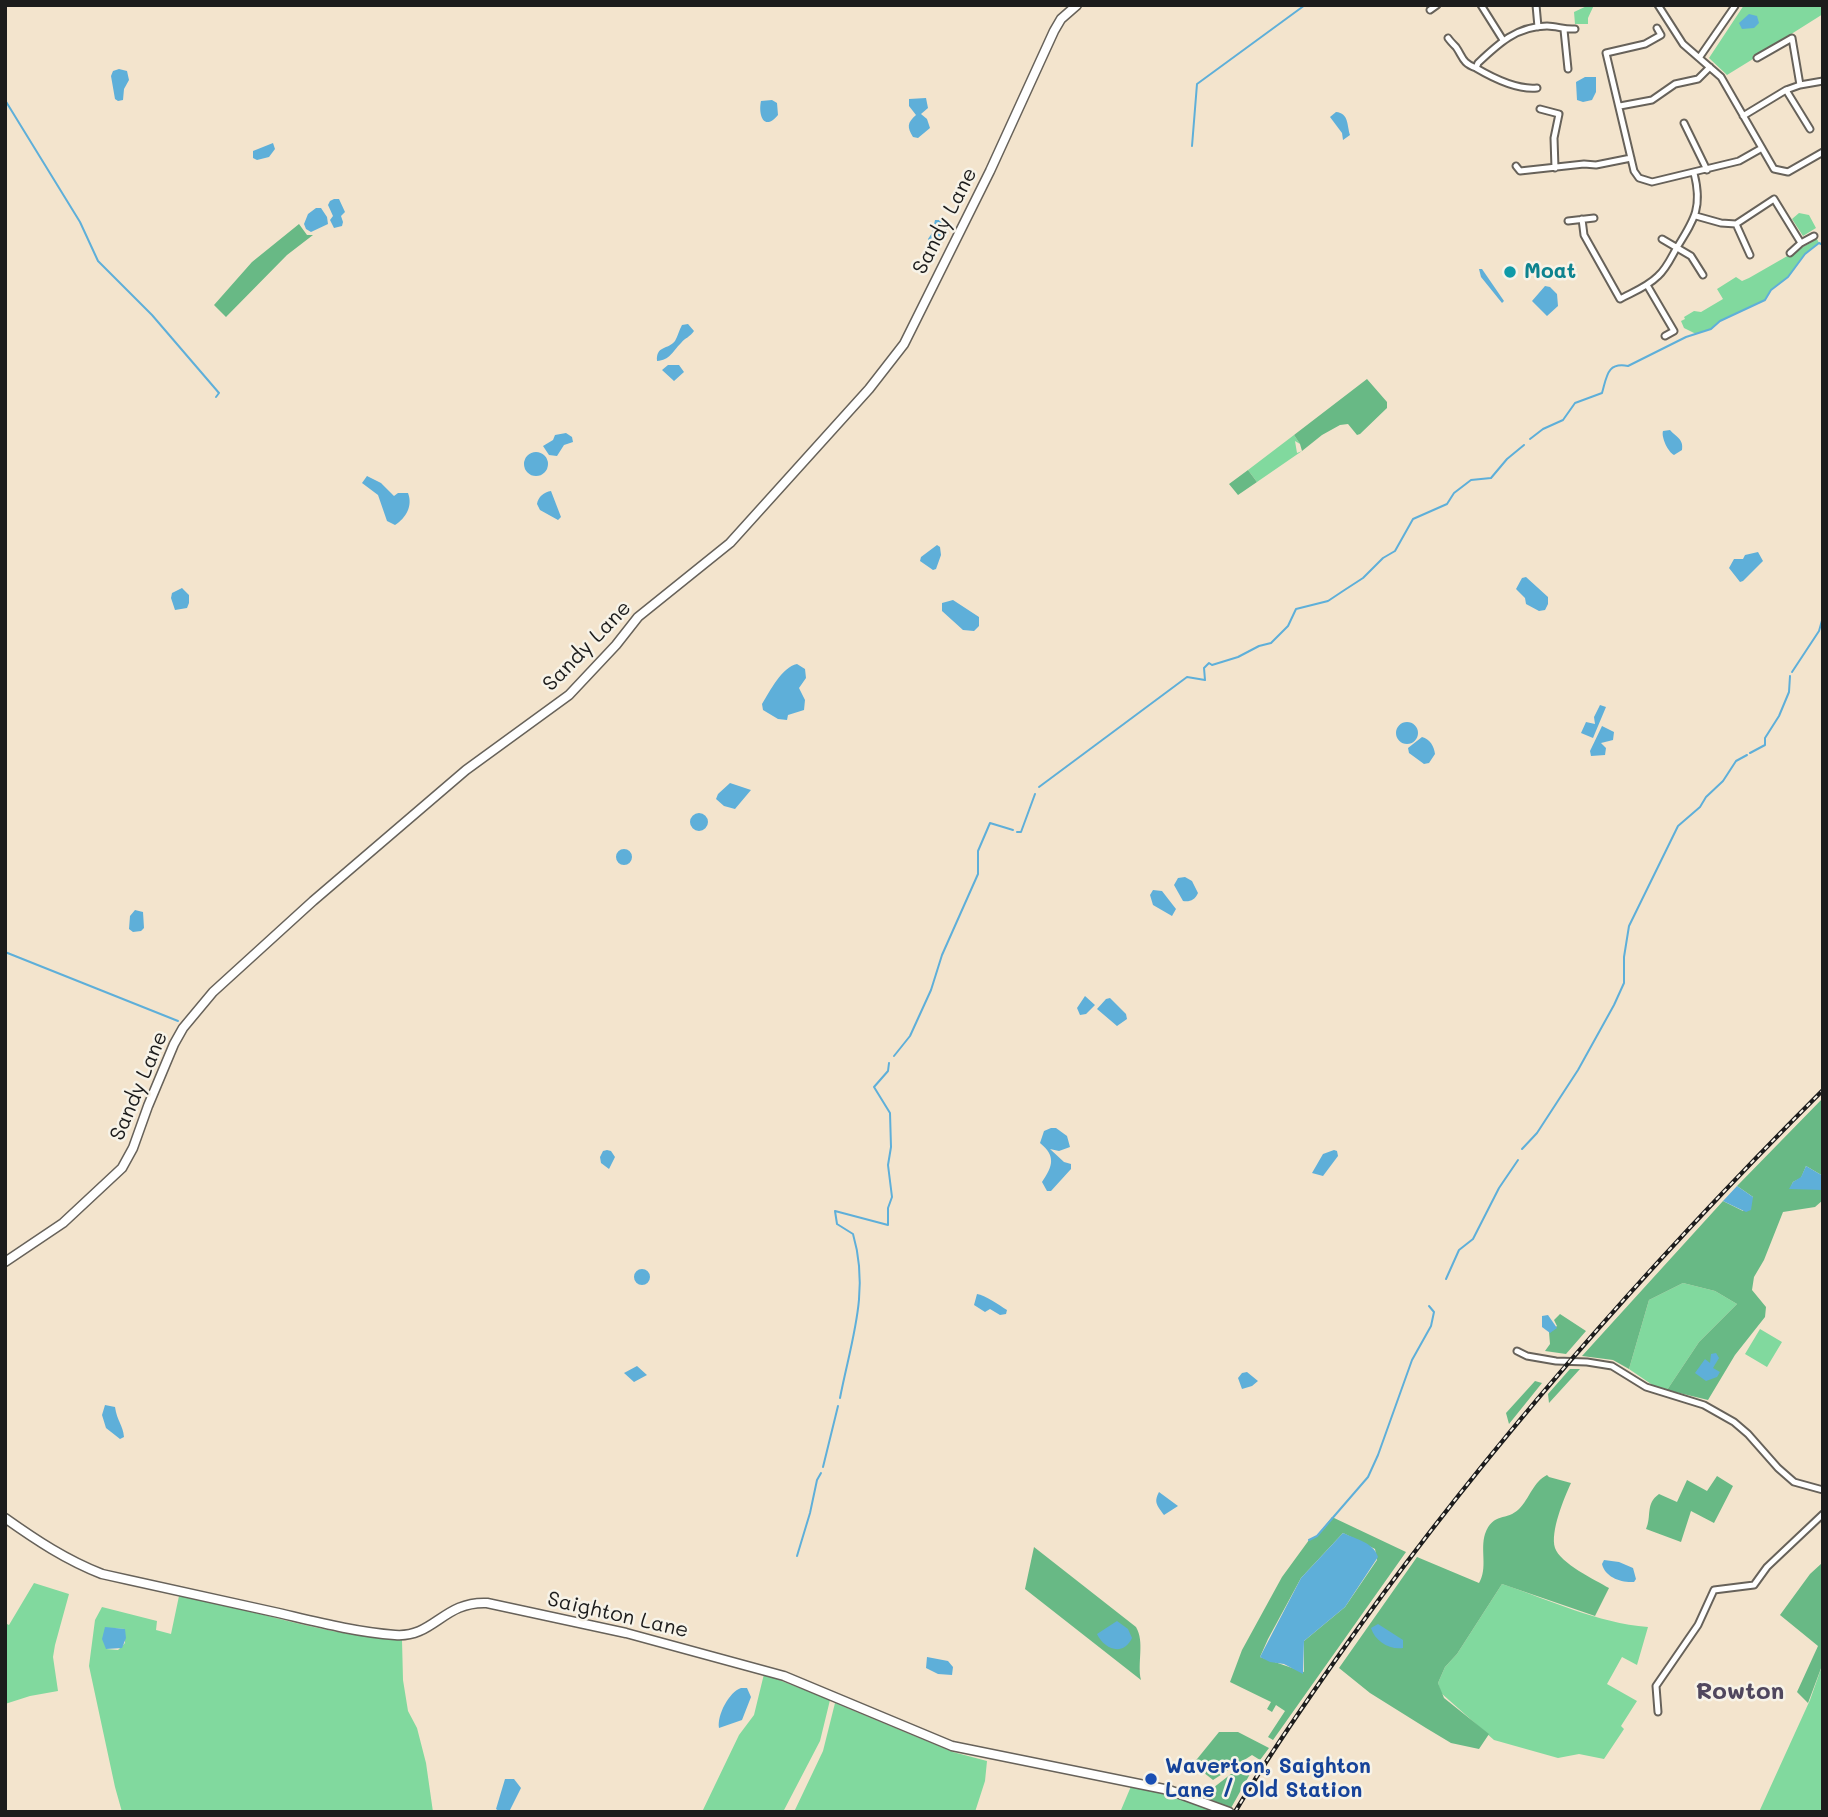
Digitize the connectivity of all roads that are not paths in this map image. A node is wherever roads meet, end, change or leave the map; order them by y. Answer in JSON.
{"nodes":[{"id":1,"x":1077,"y":5,"type":"edge"},
{"id":2,"x":1437,"y":5,"type":"edge"},
{"id":3,"x":1481,"y":5,"type":"edge"},
{"id":4,"x":1536,"y":5,"type":"edge"},
{"id":5,"x":1658,"y":6,"type":"edge"},
{"id":6,"x":1735,"y":6,"type":"edge"},
{"id":7,"x":1430,"y":10,"type":"dead end"},
{"id":8,"x":1538,"y":27,"type":"junction"},
{"id":9,"x":1657,"y":27,"type":"dead end"},
{"id":10,"x":1575,"y":29,"type":"dead end"},
{"id":11,"x":1564,"y":30,"type":"junction"},
{"id":12,"x":1791,"y":30,"type":"dead end"},
{"id":13,"x":1661,"y":35,"type":"junction"},
{"id":14,"x":1448,"y":38,"type":"dead end"},
{"id":15,"x":1792,"y":38,"type":"junction"},
{"id":16,"x":1503,"y":40,"type":"junction"},
{"id":17,"x":1665,"y":41,"type":"dead end"},
{"id":18,"x":1603,"y":43,"type":"dead end"},
{"id":19,"x":1606,"y":53,"type":"junction"},
{"id":20,"x":1699,"y":58,"type":"junction"},
{"id":21,"x":1757,"y":58,"type":"dead end"},
{"id":22,"x":1710,"y":67,"type":"junction"},
{"id":23,"x":1476,"y":68,"type":"junction"},
{"id":24,"x":1568,"y":69,"type":"dead end"},
{"id":25,"x":1823,"y":81,"type":"edge"},
{"id":26,"x":1800,"y":85,"type":"junction"},
{"id":27,"x":1537,"y":88,"type":"dead end"},
{"id":28,"x":1786,"y":90,"type":"junction"},
{"id":29,"x":1619,"y":106,"type":"junction"},
{"id":30,"x":1540,"y":109,"type":"dead end"},
{"id":31,"x":1743,"y":116,"type":"junction"},
{"id":32,"x":1685,"y":123,"type":"dead end"},
{"id":33,"x":1810,"y":129,"type":"dead end"},
{"id":34,"x":1688,"y":132,"type":"junction"},
{"id":35,"x":1681,"y":135,"type":"dead end"},
{"id":36,"x":1762,"y":148,"type":"junction"},
{"id":37,"x":1823,"y":152,"type":"edge"},
{"id":38,"x":1632,"y":158,"type":"junction"},
{"id":39,"x":1555,"y":168,"type":"junction"},
{"id":40,"x":1707,"y":170,"type":"junction"},
{"id":41,"x":1520,"y":171,"type":"dead end"},
{"id":42,"x":1694,"y":173,"type":"junction"},
{"id":43,"x":1769,"y":192,"type":"dead end"},
{"id":44,"x":1774,"y":200,"type":"junction"},
{"id":45,"x":1696,"y":216,"type":"junction"},
{"id":46,"x":1594,"y":218,"type":"dead end"},
{"id":47,"x":1582,"y":219,"type":"junction"},
{"id":48,"x":1567,"y":221,"type":"dead end"},
{"id":49,"x":1736,"y":224,"type":"junction"},
{"id":50,"x":1814,"y":236,"type":"dead end"},
{"id":51,"x":1662,"y":239,"type":"dead end"},
{"id":52,"x":1801,"y":243,"type":"junction"},
{"id":53,"x":1677,"y":248,"type":"junction"},
{"id":54,"x":1747,"y":253,"type":"dead end"},
{"id":55,"x":1790,"y":254,"type":"dead end"},
{"id":56,"x":1703,"y":275,"type":"dead end"},
{"id":57,"x":1647,"y":285,"type":"junction"},
{"id":58,"x":1620,"y":299,"type":"junction"},
{"id":59,"x":1614,"y":304,"type":"dead end"},
{"id":60,"x":1665,"y":336,"type":"dead end"},
{"id":61,"x":5,"y":1262,"type":"edge"},
{"id":62,"x":1517,"y":1351,"type":"dead end"},
{"id":63,"x":1823,"y":1490,"type":"edge"},
{"id":64,"x":1823,"y":1514,"type":"edge"},
{"id":65,"x":5,"y":1518,"type":"edge"},
{"id":66,"x":1658,"y":1712,"type":"dead end"},
{"id":67,"x":1228,"y":1811,"type":"edge"}],
"edges":[{"from":1,"to":61,"type":"street","name":"Sandy Lane"},
{"from":2,"to":7,"type":"street"},
{"from":3,"to":16,"type":"street"},
{"from":4,"to":8,"type":"street"},
{"from":5,"to":20,"type":"street"},
{"from":6,"to":20,"type":"street"},
{"from":8,"to":11,"type":"street"},
{"from":8,"to":16,"type":"street"},
{"from":9,"to":13,"type":"street"},
{"from":10,"to":11,"type":"street"},
{"from":11,"to":24,"type":"street"},
{"from":12,"to":15,"type":"street"},
{"from":13,"to":17,"type":"street"},
{"from":13,"to":19,"type":"street"},
{"from":14,"to":23,"type":"street"},
{"from":15,"to":21,"type":"street"},
{"from":15,"to":26,"type":"street"},
{"from":16,"to":23,"type":"street"},
{"from":18,"to":19,"type":"street"},
{"from":19,"to":29,"type":"street"},
{"from":20,"to":22,"type":"street"},
{"from":22,"to":29,"type":"street"},
{"from":22,"to":31,"type":"street"},
{"from":23,"to":27,"type":"street"},
{"from":25,"to":26,"type":"street"},
{"from":26,"to":28,"type":"street"},
{"from":28,"to":31,"type":"street"},
{"from":28,"to":33,"type":"street"},
{"from":29,"to":38,"type":"street"},
{"from":30,"to":39,"type":"street"},
{"from":31,"to":36,"type":"street"},
{"from":32,"to":34,"type":"street"},
{"from":34,"to":35,"type":"street"},
{"from":34,"to":40,"type":"street"},
{"from":36,"to":37,"type":"street"},
{"from":36,"to":40,"type":"street"},
{"from":38,"to":39,"type":"street"},
{"from":38,"to":42,"type":"street"},
{"from":39,"to":41,"type":"street"},
{"from":40,"to":42,"type":"street"},
{"from":42,"to":45,"type":"street"},
{"from":43,"to":44,"type":"street"},
{"from":44,"to":49,"type":"street"},
{"from":44,"to":52,"type":"street"},
{"from":45,"to":49,"type":"street"},
{"from":45,"to":53,"type":"street"},
{"from":46,"to":47,"type":"street"},
{"from":47,"to":48,"type":"street"},
{"from":47,"to":58,"type":"street"},
{"from":49,"to":54,"type":"street"},
{"from":50,"to":52,"type":"street"},
{"from":51,"to":53,"type":"street"},
{"from":52,"to":55,"type":"street"},
{"from":53,"to":56,"type":"street"},
{"from":53,"to":57,"type":"street"},
{"from":57,"to":58,"type":"street"},
{"from":57,"to":60,"type":"street"},
{"from":58,"to":59,"type":"street"},
{"from":62,"to":63,"type":"street"},
{"from":64,"to":66,"type":"street"},
{"from":65,"to":67,"type":"street","name":"Saighton Lane"}]}
